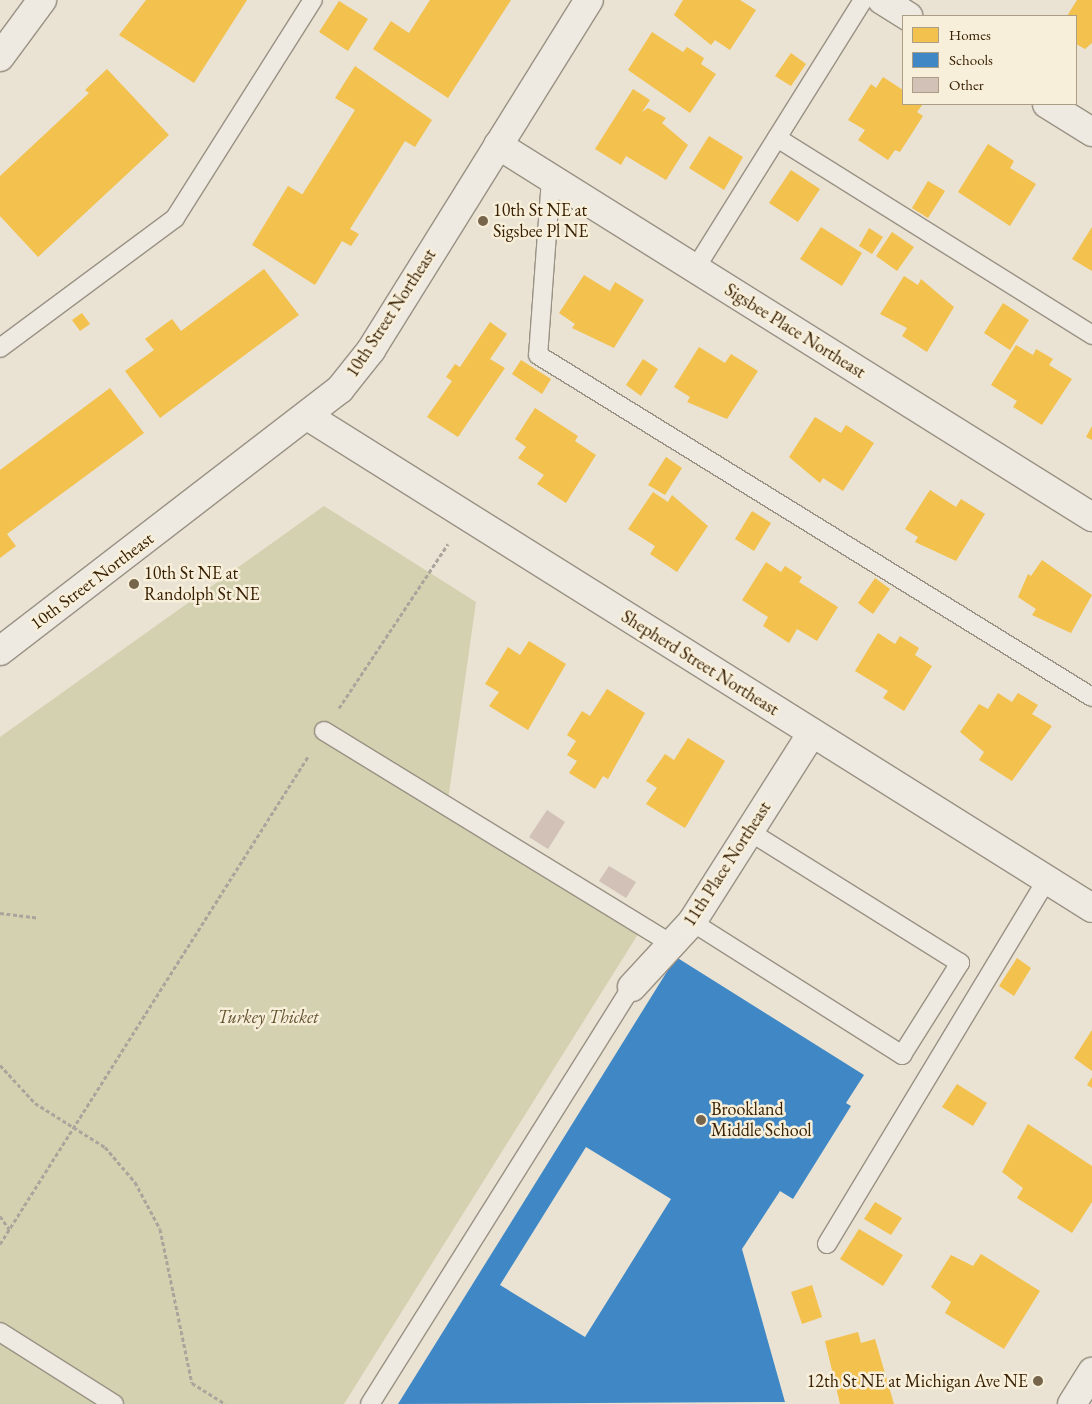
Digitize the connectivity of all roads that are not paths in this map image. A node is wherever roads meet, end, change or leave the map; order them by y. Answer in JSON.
{"nodes":[{"id":1,"x":42,"y":0,"type":"edge"},
{"id":2,"x":313,"y":0,"type":"edge"},
{"id":3,"x":589,"y":0,"type":"edge"},
{"id":4,"x":863,"y":0,"type":"edge"},
{"id":5,"x":882,"y":0,"type":"edge"},
{"id":6,"x":906,"y":15,"type":"edge"},
{"id":7,"x":0,"y":56,"type":"edge"},
{"id":8,"x":1049,"y":105,"type":"edge"},
{"id":9,"x":1092,"y":132,"type":"edge"},
{"id":10,"x":777,"y":138,"type":"junction"},
{"id":11,"x":498,"y":145,"type":"junction"},
{"id":12,"x":551,"y":179,"type":"junction"},
{"id":13,"x":695,"y":269,"type":"junction"},
{"id":14,"x":1092,"y":336,"type":"edge"},
{"id":15,"x":0,"y":348,"type":"edge"},
{"id":16,"x":308,"y":417,"type":"junction"},
{"id":17,"x":1092,"y":517,"type":"edge"},
{"id":18,"x":0,"y":650,"type":"edge"},
{"id":19,"x":1092,"y":697,"type":"edge"},
{"id":20,"x":324,"y":731,"type":"road end"},
{"id":21,"x":812,"y":732,"type":"junction"},
{"id":22,"x":749,"y":832,"type":"junction"},
{"id":23,"x":1047,"y":880,"type":"junction"},
{"id":24,"x":1092,"y":908,"type":"edge"},
{"id":25,"x":692,"y":922,"type":"junction"},
{"id":26,"x":672,"y":944,"type":"junction"},
{"id":27,"x":632,"y":987,"type":"joint"},
{"id":28,"x":827,"y":1244,"type":"dead end"},
{"id":29,"x":0,"y":1332,"type":"edge"},
{"id":30,"x":1092,"y":1372,"type":"edge"},
{"id":31,"x":114,"y":1404,"type":"edge"},
{"id":32,"x":370,"y":1404,"type":"edge"},
{"id":33,"x":1072,"y":1404,"type":"edge"}],
"edges":[{"from":1,"to":7,"type":"street"},
{"from":2,"to":15,"type":"lane"},
{"from":3,"to":11,"type":"street","name":"10th Street Northeast"},
{"from":4,"to":10,"type":"lane"},
{"from":5,"to":6,"type":"street"},
{"from":8,"to":9,"type":"street"},
{"from":10,"to":13,"type":"lane"},
{"from":10,"to":14,"type":"lane"},
{"from":11,"to":12,"type":"street","name":"Sigsbee Place Northeast"},
{"from":11,"to":16,"type":"street","name":"10th Street Northeast"},
{"from":12,"to":13,"type":"street","name":"Sigsbee Place Northeast"},
{"from":12,"to":19,"type":"lane"},
{"from":13,"to":17,"type":"street","name":"Sigsbee Place Northeast"},
{"from":16,"to":18,"type":"street","name":"10th Street Northeast"},
{"from":16,"to":21,"type":"street","name":"Shepherd Street Northeast"},
{"from":20,"to":26,"type":"lane"},
{"from":21,"to":22,"type":"street","name":"11th Place Northeast"},
{"from":21,"to":23,"type":"street","name":"Shepherd Street Northeast"},
{"from":22,"to":25,"type":"street","name":"11th Place Northeast"},
{"from":22,"to":25,"type":"lane"},
{"from":23,"to":24,"type":"street","name":"Shepherd Street Northeast"},
{"from":23,"to":28,"type":"lane"},
{"from":25,"to":26,"type":"street","name":"11th Place Northeast"},
{"from":26,"to":27,"type":"street","name":"11th Place Northeast"},
{"from":27,"to":32,"type":"lane"},
{"from":29,"to":31,"type":"lane"},
{"from":30,"to":33,"type":"street"}]}
